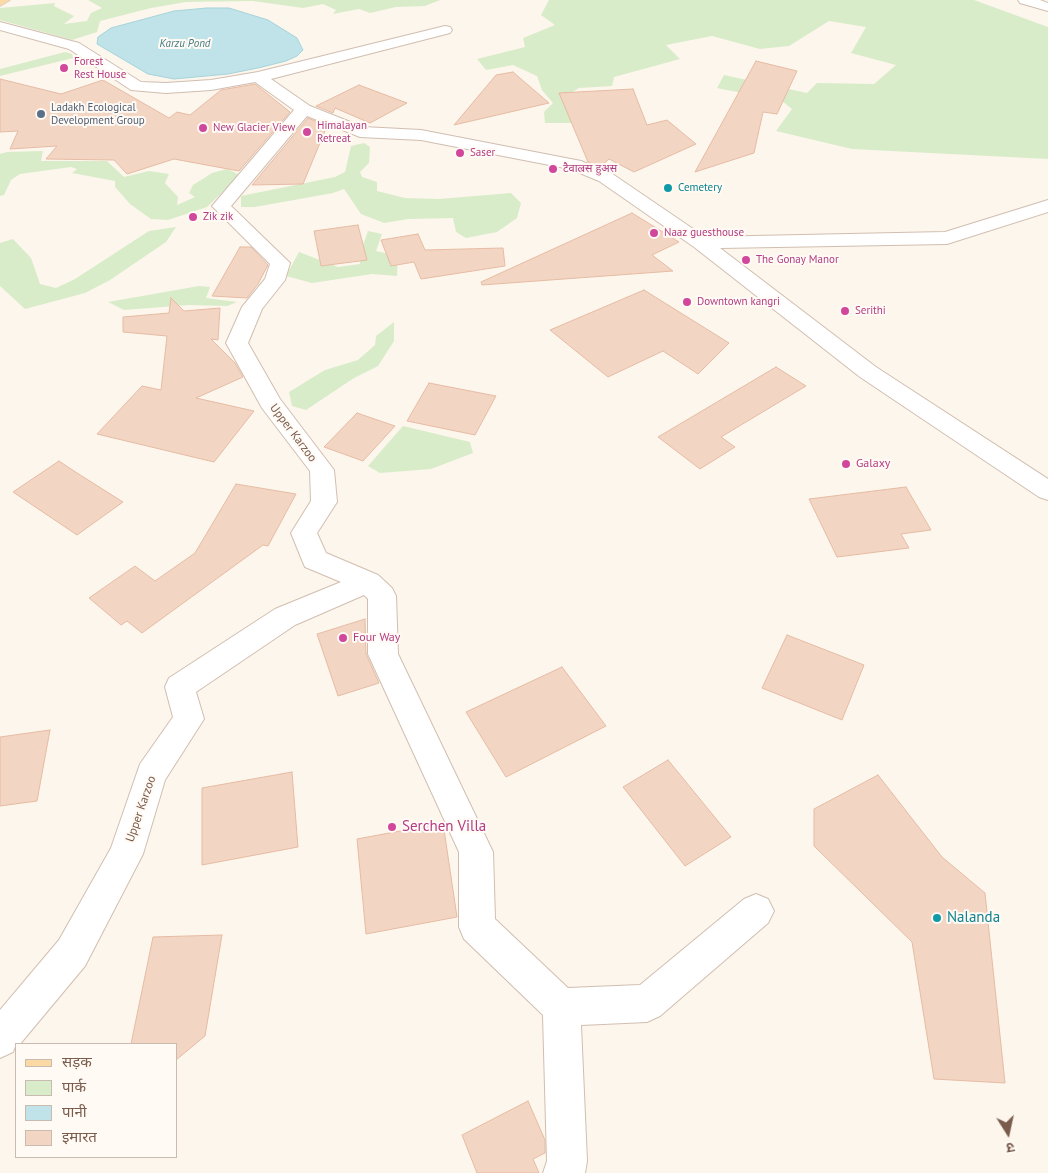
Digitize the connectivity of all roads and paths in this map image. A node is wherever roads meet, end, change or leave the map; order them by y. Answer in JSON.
{"nodes":[{"id":1,"x":3,"y":0,"type":"edge"},
{"id":2,"x":1025,"y":0,"type":"edge"},
{"id":3,"x":0,"y":2,"type":"edge"},
{"id":4,"x":1048,"y":7,"type":"edge"},
{"id":5,"x":0,"y":26,"type":"edge"},
{"id":6,"x":445,"y":30,"type":"dead end"},
{"id":7,"x":258,"y":78,"type":"junction"},
{"id":8,"x":304,"y":109,"type":"junction"},
{"id":9,"x":1048,"y":206,"type":"edge"},
{"id":10,"x":701,"y":244,"type":"junction"},
{"id":11,"x":1048,"y":492,"type":"edge"},
{"id":12,"x":368,"y":582,"type":"junction"},
{"id":13,"x":756,"y":910,"type":"dead end"},
{"id":14,"x":561,"y":1008,"type":"junction"},
{"id":15,"x":0,"y":1039,"type":"edge"},
{"id":16,"x":564,"y":1173,"type":"edge"}],
"edges":[{"from":1,"to":3,"type":"main road"},
{"from":2,"to":4,"type":"street"},
{"from":5,"to":7,"type":"street"},
{"from":6,"to":7,"type":"street"},
{"from":7,"to":8,"type":"street"},
{"from":8,"to":10,"type":"street"},
{"from":8,"to":12,"type":"street","name":"Upper Karzoo"},
{"from":9,"to":10,"type":"street"},
{"from":10,"to":11,"type":"street"},
{"from":12,"to":14,"type":"street"},
{"from":12,"to":15,"type":"street","name":"Upper Karzoo"},
{"from":13,"to":14,"type":"street"},
{"from":14,"to":16,"type":"street"}]}
